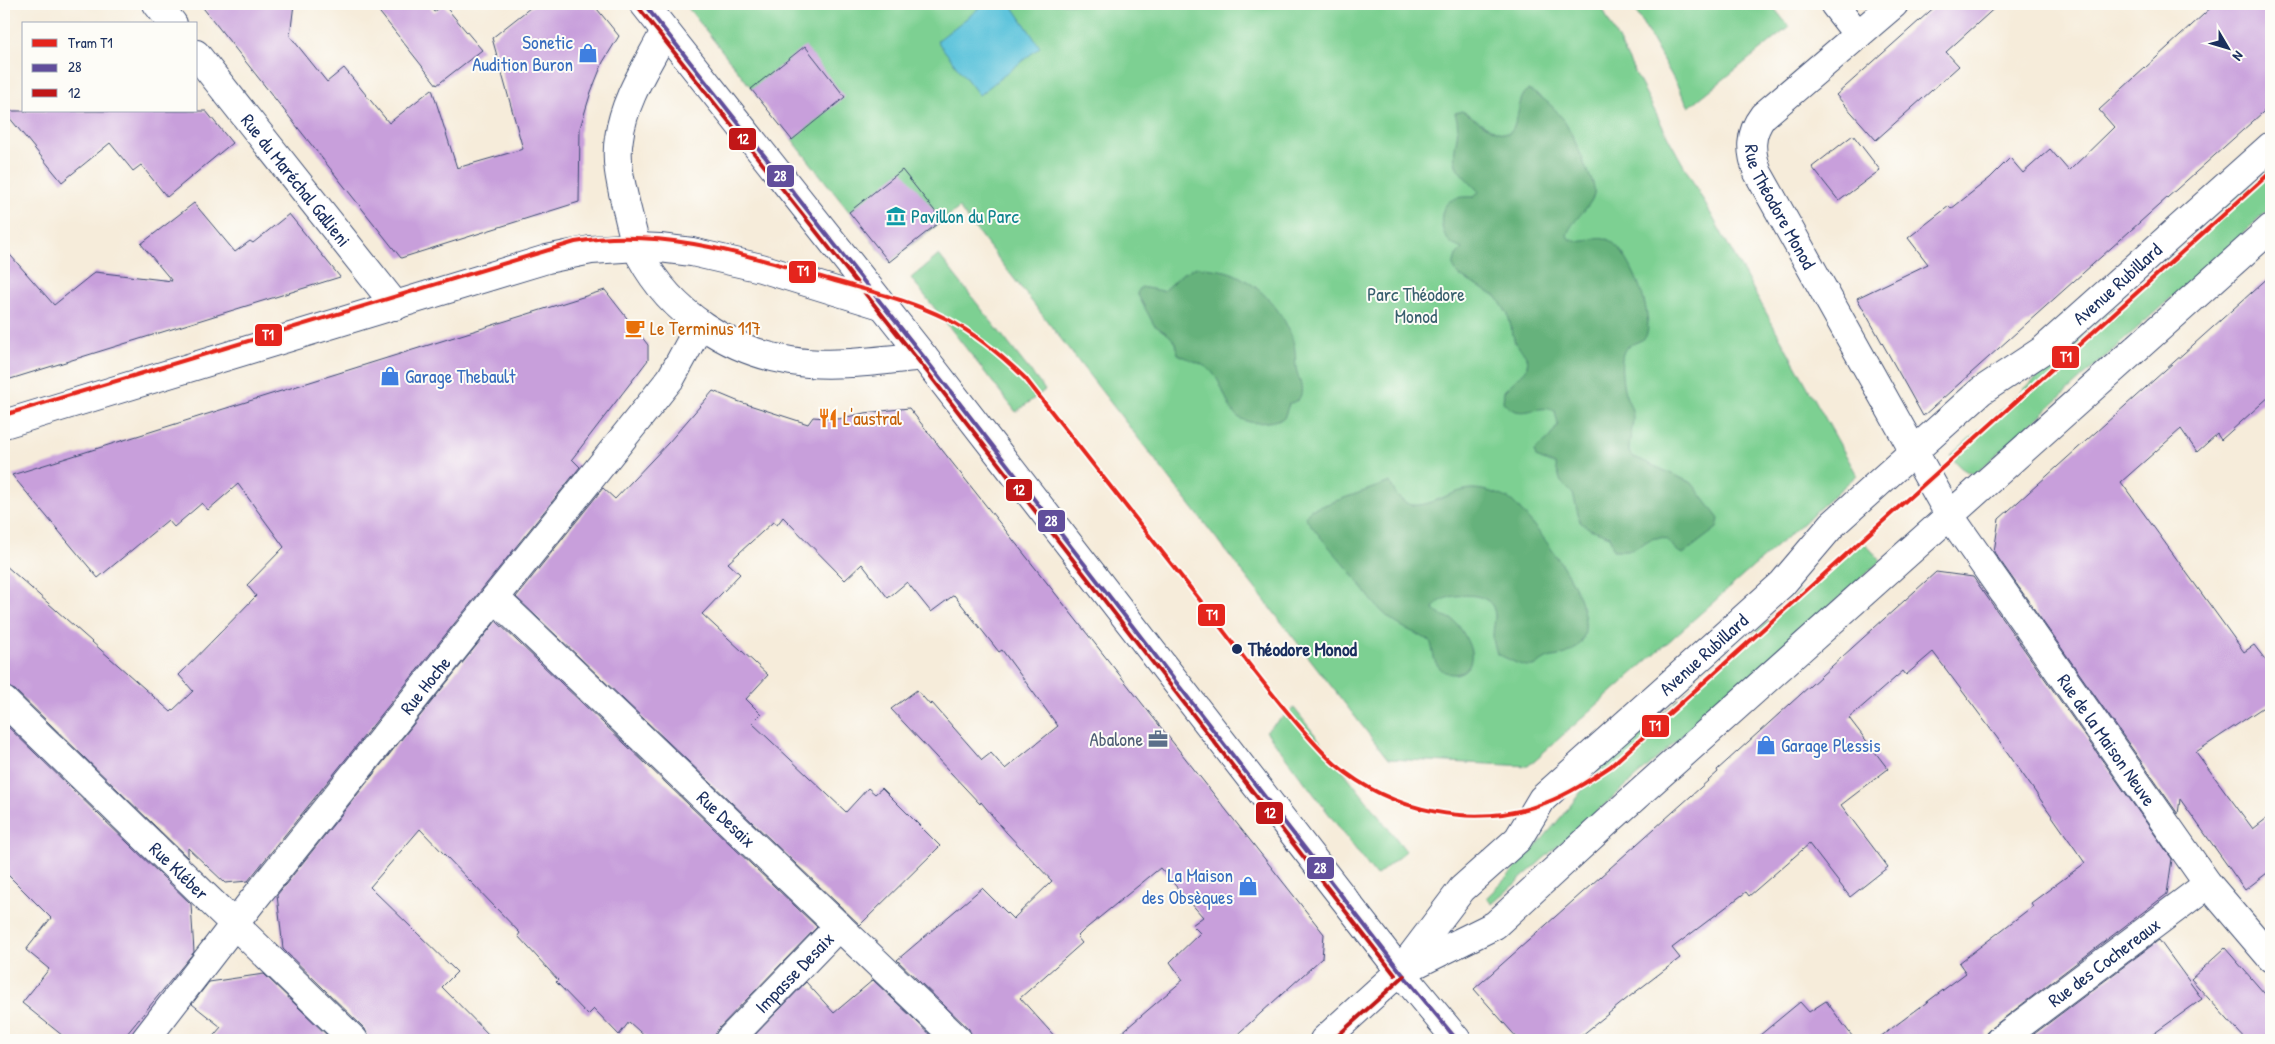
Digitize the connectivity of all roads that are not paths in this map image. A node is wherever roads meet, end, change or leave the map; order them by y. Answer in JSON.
{"nodes":[{"id":1,"x":157,"y":4,"type":"edge"},
{"id":2,"x":644,"y":4,"type":"edge"},
{"id":3,"x":1834,"y":4,"type":"edge"},
{"id":4,"x":1894,"y":4,"type":"edge"},
{"id":5,"x":171,"y":22,"type":"edge"},
{"id":6,"x":666,"y":31,"type":"junction"},
{"id":7,"x":1858,"y":35,"type":"junction"},
{"id":8,"x":198,"y":57,"type":"edge"},
{"id":9,"x":2271,"y":146,"type":"edge"},
{"id":10,"x":2271,"y":228,"type":"edge"},
{"id":11,"x":638,"y":246,"type":"junction"},
{"id":12,"x":881,"y":304,"type":"junction"},
{"id":13,"x":396,"y":306,"type":"junction"},
{"id":14,"x":700,"y":325,"type":"junction"},
{"id":15,"x":923,"y":356,"type":"junction"},
{"id":16,"x":4,"y":424,"type":"edge"},
{"id":17,"x":1910,"y":446,"type":"junction"},
{"id":18,"x":1950,"y":516,"type":"junction"},
{"id":19,"x":495,"y":598,"type":"junction"},
{"id":20,"x":4,"y":701,"type":"edge"},
{"id":21,"x":2208,"y":884,"type":"junction"},
{"id":22,"x":234,"y":925,"type":"junction"},
{"id":23,"x":839,"y":926,"type":"junction"},
{"id":24,"x":2271,"y":958,"type":"edge"},
{"id":25,"x":1400,"y":971,"type":"junction"},
{"id":26,"x":145,"y":1040,"type":"edge"},
{"id":27,"x":354,"y":1040,"type":"edge"},
{"id":28,"x":729,"y":1040,"type":"edge"},
{"id":29,"x":958,"y":1040,"type":"edge"},
{"id":30,"x":1324,"y":1040,"type":"edge"},
{"id":31,"x":1457,"y":1040,"type":"edge"},
{"id":32,"x":2000,"y":1040,"type":"edge"}],
"edges":[{"from":1,"to":5,"type":"street"},
{"from":2,"to":6,"type":"street"},
{"from":3,"to":7,"type":"street"},
{"from":4,"to":7,"type":"street","name":"Rue Théodore Monod"},
{"from":6,"to":11,"type":"street"},
{"from":6,"to":12,"type":"street"},
{"from":7,"to":17,"type":"street","name":"Rue Théodore Monod"},
{"from":8,"to":13,"type":"street","name":"Rue du Maréchal Gallieni"},
{"from":9,"to":17,"type":"street","name":"Avenue Rubillard"},
{"from":10,"to":18,"type":"street","name":"Avenue Rubillard"},
{"from":11,"to":12,"type":"street"},
{"from":11,"to":13,"type":"street"},
{"from":11,"to":14,"type":"street"},
{"from":12,"to":15,"type":"street"},
{"from":13,"to":16,"type":"street"},
{"from":14,"to":15,"type":"street"},
{"from":14,"to":19,"type":"street","name":"Rue Hoche"},
{"from":15,"to":25,"type":"street"},
{"from":17,"to":18,"type":"street"},
{"from":17,"to":25,"type":"street","name":"Avenue Rubillard"},
{"from":18,"to":21,"type":"street","name":"Rue de la Maison Neuve"},
{"from":18,"to":25,"type":"street","name":"Avenue Rubillard"},
{"from":19,"to":22,"type":"street","name":"Rue Hoche"},
{"from":19,"to":23,"type":"street","name":"Rue Desaix"},
{"from":20,"to":22,"type":"street","name":"Rue Kléber"},
{"from":21,"to":24,"type":"street","name":"Rue de la Maison Neuve"},
{"from":21,"to":32,"type":"street","name":"Rue des Cochereaux"},
{"from":22,"to":26,"type":"street","name":"Rue Hoche"},
{"from":22,"to":27,"type":"street","name":"Rue Kléber"},
{"from":23,"to":28,"type":"street","name":"Impasse Desaix"},
{"from":23,"to":29,"type":"street","name":"Rue Desaix"},
{"from":25,"to":30,"type":"street","name":"Avenue Rubillard"},
{"from":25,"to":31,"type":"street"}]}
